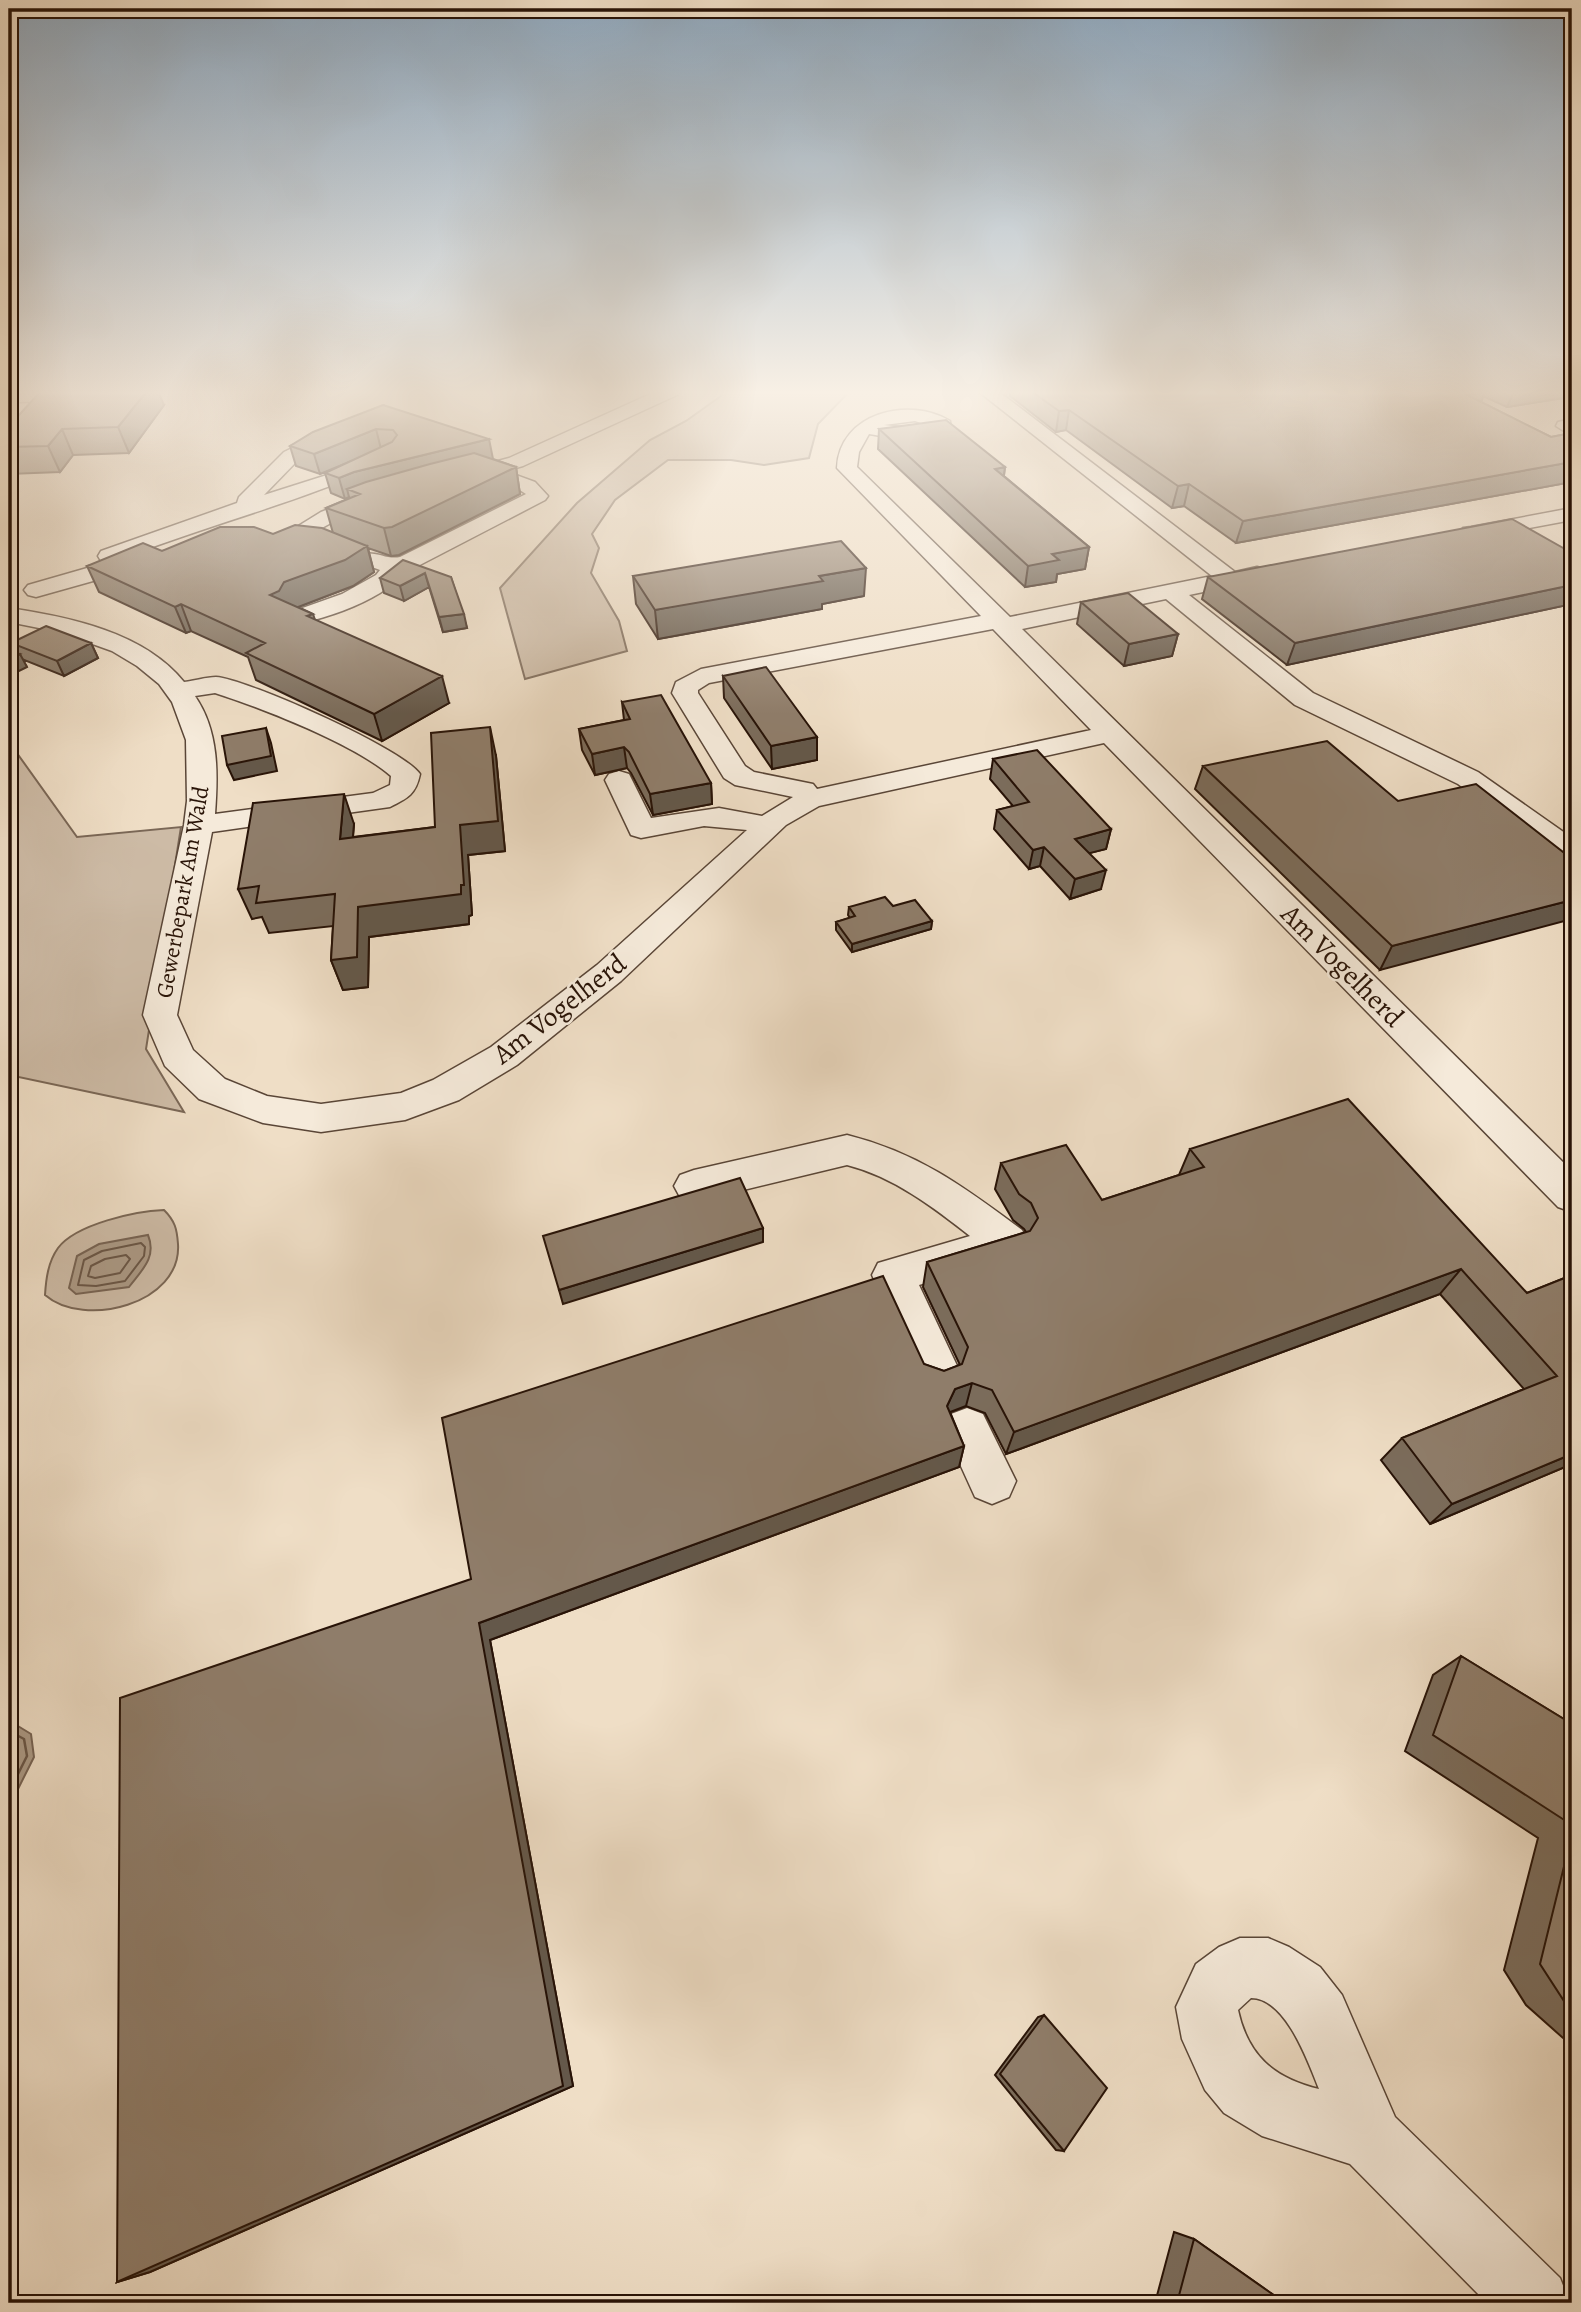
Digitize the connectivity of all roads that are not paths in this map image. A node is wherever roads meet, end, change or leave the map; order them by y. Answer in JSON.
{"nodes":[{"id":1,"x":248,"y":499,"type":"edge"},
{"id":2,"x":269,"y":499,"type":"edge"},
{"id":3,"x":371,"y":499,"type":"edge"},
{"id":4,"x":532,"y":499,"type":"edge"},
{"id":5,"x":878,"y":499,"type":"edge"},
{"id":6,"x":1119,"y":499,"type":"edge"},
{"id":7,"x":239,"y":508,"type":"junction"},
{"id":8,"x":1572,"y":514,"type":"edge"},
{"id":9,"x":293,"y":538,"type":"junction"},
{"id":10,"x":1449,"y":538,"type":"edge"},
{"id":11,"x":240,"y":543,"type":"edge"},
{"id":12,"x":192,"y":547,"type":"edge"},
{"id":13,"x":389,"y":566,"type":"junction"},
{"id":14,"x":1285,"y":568,"type":"edge"},
{"id":15,"x":1230,"y":579,"type":"junction"},
{"id":16,"x":36,"y":590,"type":"junction"},
{"id":17,"x":1170,"y":591,"type":"junction"},
{"id":18,"x":9,"y":602,"type":"edge"},
{"id":19,"x":9,"y":615,"type":"edge"},
{"id":20,"x":302,"y":616,"type":"edge"},
{"id":21,"x":1003,"y":623,"type":"junction"},
{"id":22,"x":177,"y":691,"type":"junction"},
{"id":23,"x":1113,"y":733,"type":"junction"},
{"id":24,"x":619,"y":780,"type":"dead end"},
{"id":25,"x":810,"y":799,"type":"junction"},
{"id":26,"x":199,"y":825,"type":"junction"},
{"id":27,"x":768,"y":827,"type":"junction"},
{"id":28,"x":1572,"y":852,"type":"edge"},
{"id":29,"x":263,"y":1109,"type":"joint"},
{"id":30,"x":694,"y":1186,"type":"dead end"},
{"id":31,"x":1572,"y":1196,"type":"edge"},
{"id":32,"x":938,"y":1372,"type":"edge"},
{"id":33,"x":967,"y":1429,"type":"dead end"},
{"id":34,"x":992,"y":1481,"type":"dead end"},
{"id":35,"x":1372,"y":2140,"type":"dead end"},
{"id":36,"x":1535,"y":2303,"type":"edge"}],
"edges":[{"from":1,"to":7,"type":"street"},
{"from":2,"to":7,"type":"street"},
{"from":3,"to":9,"type":"street"},
{"from":4,"to":13,"type":"street"},
{"from":5,"to":21,"type":"street","name":"Am Vogelherd"},
{"from":6,"to":15,"type":"street"},
{"from":7,"to":16,"type":"street"},
{"from":8,"to":10,"type":"street"},
{"from":9,"to":11,"type":"street"},
{"from":9,"to":13,"type":"street"},
{"from":12,"to":16,"type":"street"},
{"from":13,"to":20,"type":"street"},
{"from":14,"to":15,"type":"street"},
{"from":15,"to":17,"type":"street"},
{"from":16,"to":18,"type":"street"},
{"from":17,"to":21,"type":"street"},
{"from":17,"to":28,"type":"street"},
{"from":19,"to":22,"type":"street","name":"Gewerbepark Am Wald"},
{"from":21,"to":23,"type":"street","name":"Am Vogelherd"},
{"from":21,"to":25,"type":"street"},
{"from":22,"to":26,"type":"street","name":"Gewerbepark Am Wald"},
{"from":22,"to":26,"type":"street"},
{"from":23,"to":25,"type":"street","name":"Am Vogelherd"},
{"from":23,"to":31,"type":"street","name":"Am Vogelherd"},
{"from":24,"to":27,"type":"street"},
{"from":25,"to":27,"type":"street","name":"Am Vogelherd"},
{"from":26,"to":29,"type":"street","name":"Gewerbepark Am Wald"},
{"from":27,"to":29,"type":"street","name":"Am Vogelherd"},
{"from":30,"to":32,"type":"street"},
{"from":33,"to":34,"type":"street"},
{"from":35,"to":36,"type":"street"}]}
